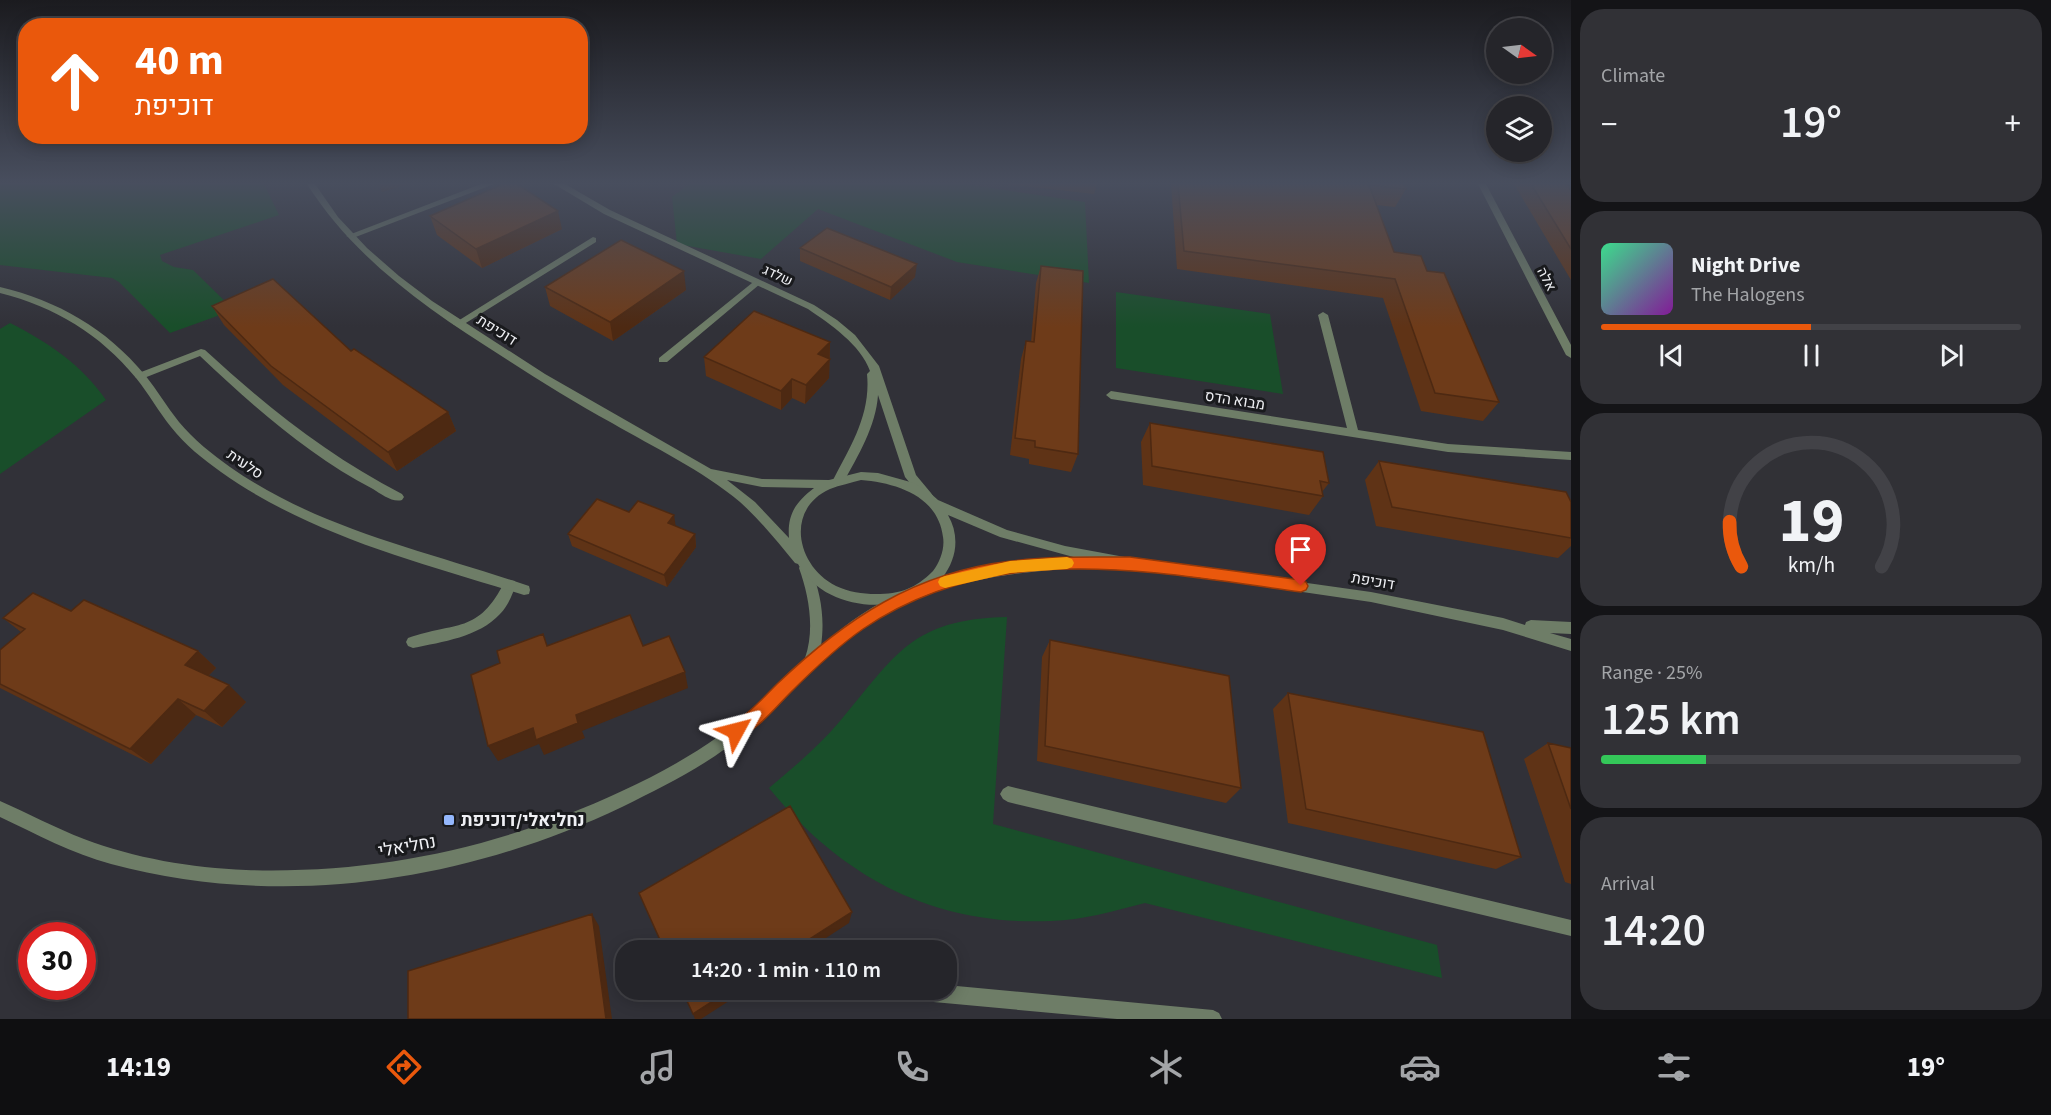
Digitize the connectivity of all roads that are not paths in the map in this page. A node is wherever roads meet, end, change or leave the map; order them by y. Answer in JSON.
{"nodes":[{"id":1,"x":346,"y":232,"type":"edge"},
{"id":2,"x":362,"y":232,"type":"edge"},
{"id":3,"x":649,"y":232,"type":"edge"},
{"id":4,"x":1507,"y":232,"type":"edge"},
{"id":5,"x":350,"y":236,"type":"junction"},
{"id":6,"x":593,"y":240,"type":"dead end"},
{"id":7,"x":757,"y":282,"type":"junction"},
{"id":8,"x":0,"y":290,"type":"edge"},
{"id":9,"x":1323,"y":315,"type":"dead end"},
{"id":10,"x":458,"y":324,"type":"junction"},
{"id":11,"x":851,"y":337,"type":"junction"},
{"id":12,"x":1571,"y":355,"type":"edge"},
{"id":13,"x":663,"y":360,"type":"dead end"},
{"id":14,"x":140,"y":376,"type":"junction"},
{"id":15,"x":1111,"y":395,"type":"dead end"},
{"id":16,"x":1354,"y":434,"type":"junction"},
{"id":17,"x":1571,"y":456,"type":"edge"},
{"id":18,"x":695,"y":467,"type":"junction"},
{"id":19,"x":834,"y":482,"type":"junction"},
{"id":20,"x":398,"y":497,"type":"dead end"},
{"id":21,"x":931,"y":500,"type":"junction"},
{"id":22,"x":802,"y":563,"type":"junction"},
{"id":23,"x":1130,"y":563,"type":"junction"},
{"id":24,"x":510,"y":585,"type":"junction"},
{"id":25,"x":524,"y":590,"type":"dead end"},
{"id":26,"x":913,"y":593,"type":"junction"},
{"id":27,"x":1503,"y":624,"type":"junction"},
{"id":28,"x":1571,"y":628,"type":"edge"},
{"id":29,"x":413,"y":642,"type":"dead end"},
{"id":30,"x":1571,"y":645,"type":"edge"},
{"id":31,"x":811,"y":662,"type":"junction"},
{"id":32,"x":1008,"y":794,"type":"dead end"},
{"id":33,"x":0,"y":809,"type":"edge"},
{"id":34,"x":1571,"y":928,"type":"edge"},
{"id":35,"x":957,"y":995,"type":"edge"},
{"id":36,"x":1213,"y":1019,"type":"edge"}],
"edges":[{"from":1,"to":5,"type":"street","name":"דוכיפת"},
{"from":2,"to":5,"type":"street"},
{"from":3,"to":7,"type":"street","name":"שלדג"},
{"from":4,"to":12,"type":"street","name":"אלה"},
{"from":5,"to":10,"type":"street","name":"דוכיפת"},
{"from":6,"to":10,"type":"street"},
{"from":7,"to":11,"type":"street","name":"שלדג"},
{"from":7,"to":13,"type":"street"},
{"from":8,"to":14,"type":"street","name":"סלעית"},
{"from":9,"to":16,"type":"street"},
{"from":10,"to":18,"type":"street","name":"דוכיפת"},
{"from":11,"to":19,"type":"street","name":"שלדג"},
{"from":11,"to":21,"type":"street","name":"שלדג"},
{"from":14,"to":20,"type":"street"},
{"from":14,"to":24,"type":"street","name":"סלעית"},
{"from":15,"to":16,"type":"street","name":"מבוא הדס"},
{"from":16,"to":17,"type":"street","name":"מבוא הדס"},
{"from":18,"to":19,"type":"street","name":"דוכיפת"},
{"from":18,"to":22,"type":"street","name":"דוכיפת"},
{"from":19,"to":21,"type":"street"},
{"from":19,"to":22,"type":"street"},
{"from":21,"to":23,"type":"street","name":"דוכיפת"},
{"from":21,"to":26,"type":"street"},
{"from":22,"to":26,"type":"street"},
{"from":22,"to":31,"type":"street"},
{"from":23,"to":26,"type":"street","name":"דוכיפת"},
{"from":23,"to":27,"type":"street","name":"דוכיפת"},
{"from":24,"to":25,"type":"street","name":"סלעית"},
{"from":24,"to":29,"type":"street"},
{"from":26,"to":31,"type":"street","name":"נחליאלי"},
{"from":27,"to":28,"type":"street","name":"דוכיפת"},
{"from":27,"to":30,"type":"street","name":"דוכיפת"},
{"from":31,"to":33,"type":"street","name":"נחליאלי"},
{"from":32,"to":34,"type":"street"},
{"from":35,"to":36,"type":"street"}]}
